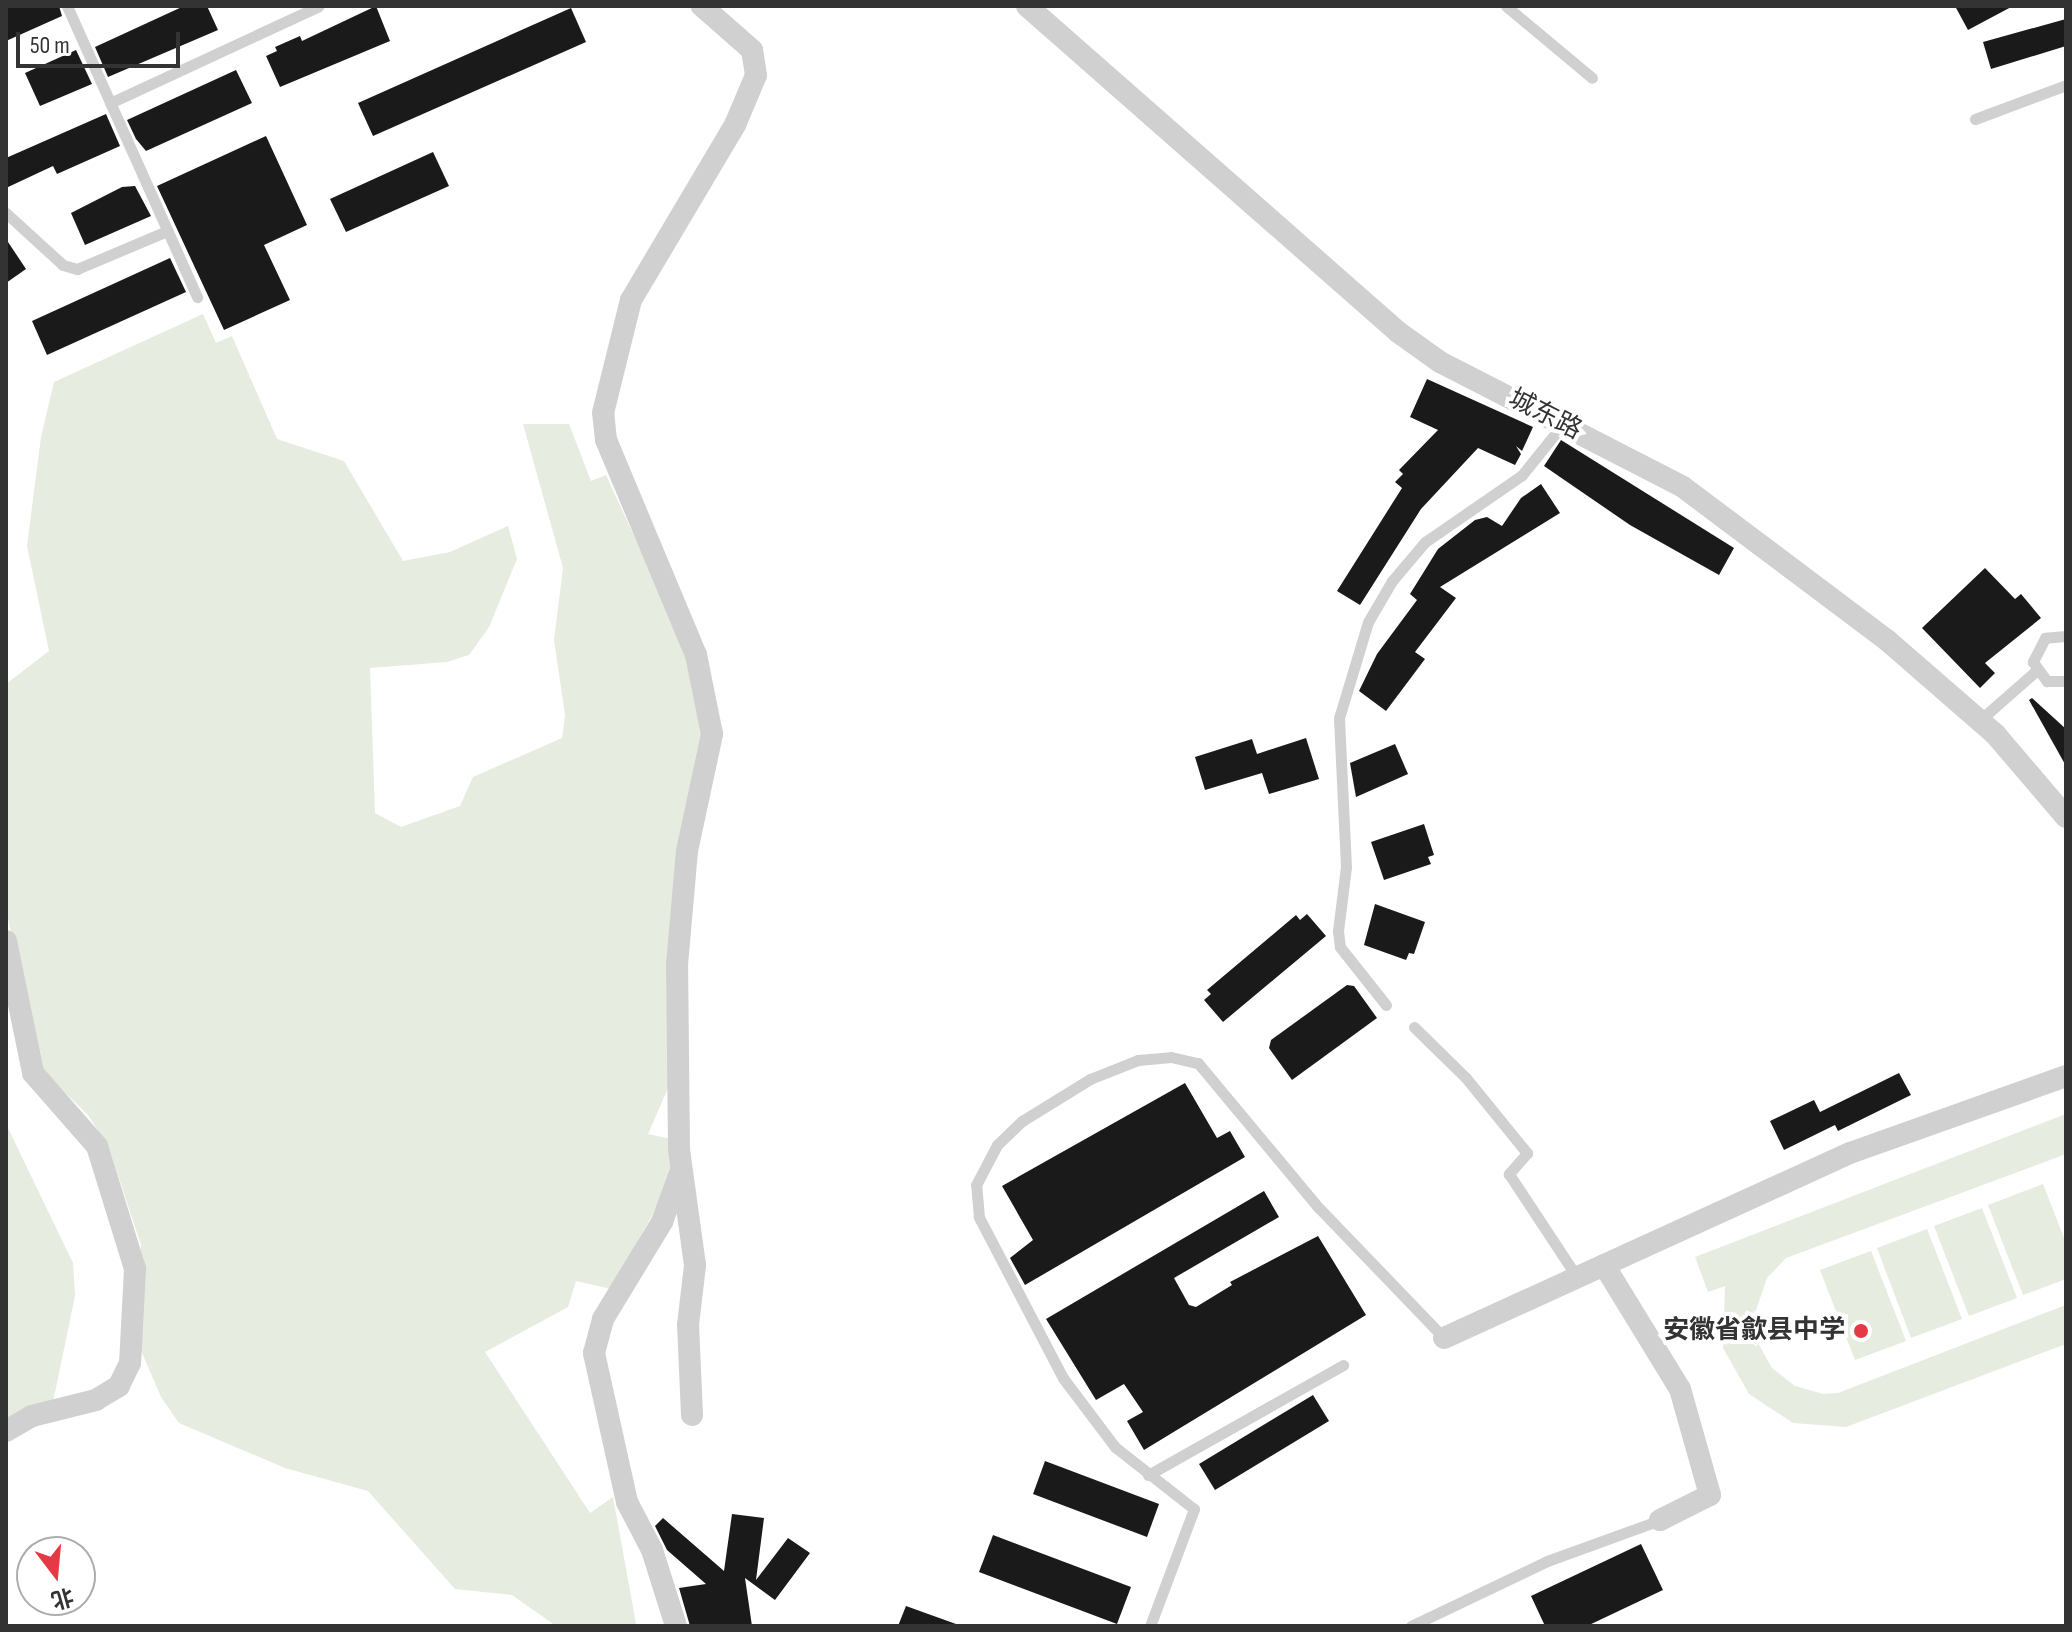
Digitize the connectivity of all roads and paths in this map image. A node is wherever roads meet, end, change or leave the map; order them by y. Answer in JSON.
{"nodes":[{"id":1,"x":67,"y":6,"type":"edge"},
{"id":2,"x":319,"y":6,"type":"edge"},
{"id":3,"x":702,"y":6,"type":"edge"},
{"id":4,"x":1027,"y":6,"type":"edge"},
{"id":5,"x":1506,"y":6,"type":"edge"},
{"id":6,"x":1592,"y":78,"type":"dead end"},
{"id":7,"x":2066,"y":85,"type":"edge"},
{"id":8,"x":110,"y":103,"type":"junction"},
{"id":9,"x":1975,"y":119,"type":"dead end"},
{"id":10,"x":6,"y":213,"type":"edge"},
{"id":11,"x":167,"y":231,"type":"junction"},
{"id":12,"x":197,"y":297,"type":"dead end"},
{"id":13,"x":1564,"y":424,"type":"junction"},
{"id":14,"x":2066,"y":636,"type":"edge"},
{"id":15,"x":2036,"y":671,"type":"junction"},
{"id":16,"x":2066,"y":681,"type":"edge"},
{"id":17,"x":1980,"y":720,"type":"junction"},
{"id":18,"x":2066,"y":817,"type":"edge"},
{"id":19,"x":6,"y":941,"type":"edge"},
{"id":20,"x":1386,"y":1005,"type":"dead end"},
{"id":21,"x":1414,"y":1027,"type":"dead end"},
{"id":22,"x":2066,"y":1076,"type":"edge"},
{"id":23,"x":681,"y":1168,"type":"junction"},
{"id":24,"x":1604,"y":1265,"type":"junction"},
{"id":25,"x":1577,"y":1277,"type":"junction"},
{"id":26,"x":1444,"y":1338,"type":"joint"},
{"id":27,"x":1343,"y":1365,"type":"dead end"},
{"id":28,"x":692,"y":1415,"type":"dead end"},
{"id":29,"x":6,"y":1431,"type":"edge"},
{"id":30,"x":1148,"y":1475,"type":"junction"},
{"id":31,"x":1660,"y":1520,"type":"joint"},
{"id":32,"x":676,"y":1626,"type":"edge"},
{"id":33,"x":1150,"y":1626,"type":"edge"},
{"id":34,"x":1411,"y":1626,"type":"edge"}],
"edges":[{"from":1,"to":8,"type":"lane"},
{"from":2,"to":8,"type":"lane"},
{"from":3,"to":23,"type":"street"},
{"from":4,"to":13,"type":"street","name":"城东路"},
{"from":5,"to":6,"type":"lane"},
{"from":7,"to":9,"type":"lane"},
{"from":8,"to":11,"type":"lane"},
{"from":10,"to":11,"type":"lane"},
{"from":11,"to":12,"type":"lane"},
{"from":13,"to":17,"type":"street","name":"城东路"},
{"from":13,"to":20,"type":"lane"},
{"from":14,"to":15,"type":"lane"},
{"from":15,"to":16,"type":"lane"},
{"from":15,"to":17,"type":"lane"},
{"from":17,"to":18,"type":"street","name":"城东路"},
{"from":19,"to":29,"type":"street"},
{"from":21,"to":25,"type":"lane"},
{"from":22,"to":24,"type":"street"},
{"from":23,"to":28,"type":"street"},
{"from":23,"to":32,"type":"street"},
{"from":24,"to":25,"type":"street"},
{"from":24,"to":31,"type":"street"},
{"from":25,"to":26,"type":"street"},
{"from":26,"to":30,"type":"lane"},
{"from":27,"to":30,"type":"lane"},
{"from":30,"to":33,"type":"lane"},
{"from":31,"to":34,"type":"lane"}]}
